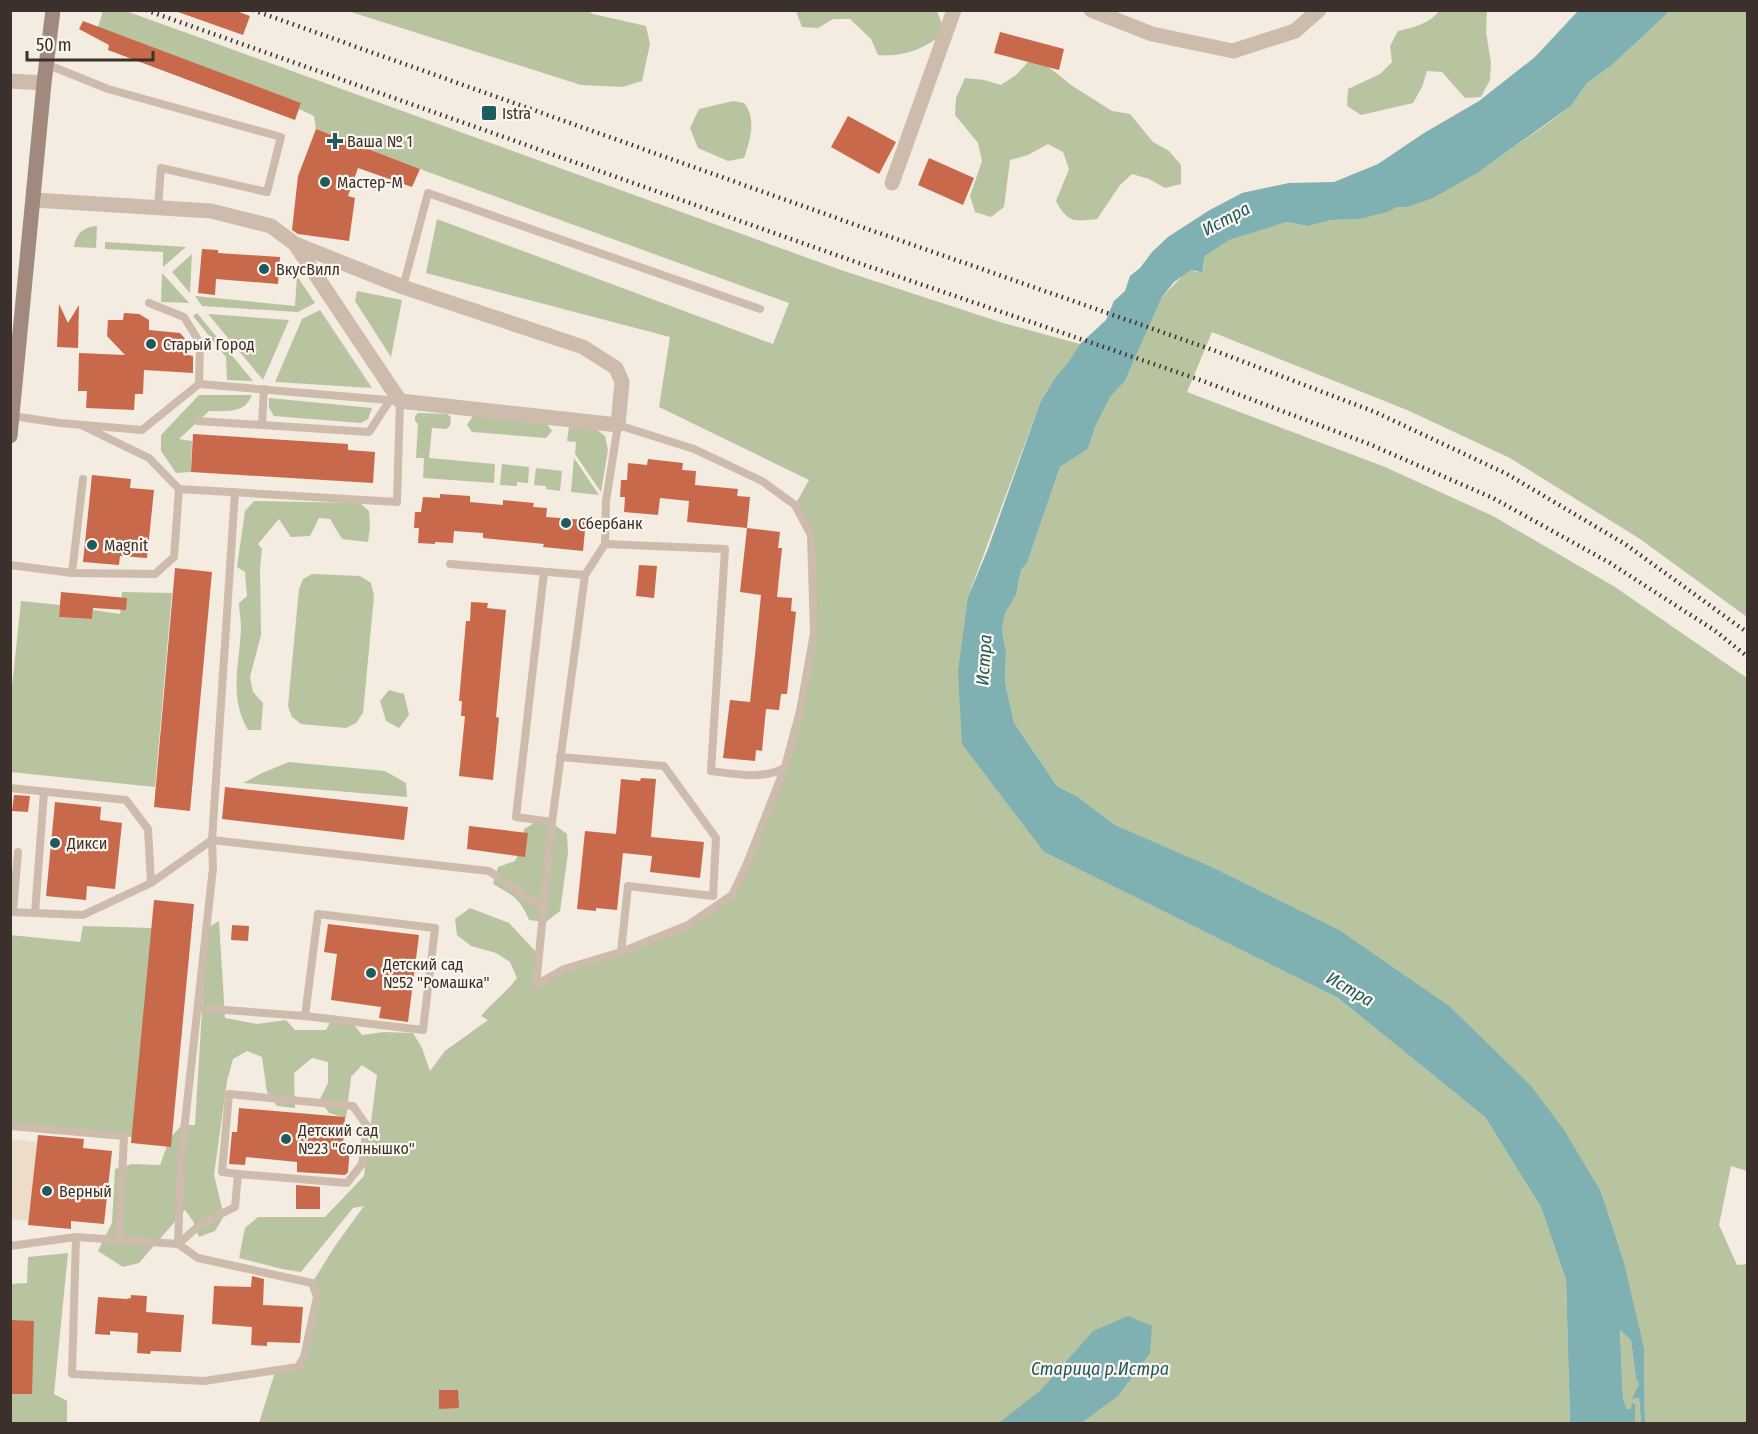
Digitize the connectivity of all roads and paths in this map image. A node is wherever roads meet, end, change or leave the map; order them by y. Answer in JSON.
{"nodes":[{"id":1,"x":53,"y":10,"type":"edge"},
{"id":2,"x":954,"y":10,"type":"edge"},
{"id":3,"x":1090,"y":10,"type":"edge"},
{"id":4,"x":1319,"y":10,"type":"edge"},
{"id":5,"x":46,"y":64,"type":"junction"},
{"id":6,"x":10,"y":81,"type":"edge"},
{"id":7,"x":44,"y":83,"type":"junction"},
{"id":8,"x":892,"y":183,"type":"dead end"},
{"id":9,"x":34,"y":200,"type":"junction"},
{"id":10,"x":158,"y":207,"type":"junction"},
{"id":11,"x":295,"y":244,"type":"junction"},
{"id":12,"x":403,"y":287,"type":"junction"},
{"id":13,"x":149,"y":303,"type":"dead end"},
{"id":14,"x":760,"y":309,"type":"dead end"},
{"id":15,"x":199,"y":384,"type":"junction"},
{"id":16,"x":264,"y":389,"type":"junction"},
{"id":17,"x":395,"y":400,"type":"junction"},
{"id":18,"x":12,"y":416,"type":"junction"},
{"id":19,"x":198,"y":421,"type":"dead end"},
{"id":20,"x":81,"y":425,"type":"junction"},
{"id":21,"x":262,"y":425,"type":"junction"},
{"id":22,"x":618,"y":425,"type":"junction"},
{"id":23,"x":10,"y":436,"type":"edge"},
{"id":24,"x":83,"y":479,"type":"dead end"},
{"id":25,"x":179,"y":489,"type":"junction"},
{"id":26,"x":235,"y":492,"type":"junction"},
{"id":27,"x":605,"y":544,"type":"junction"},
{"id":28,"x":450,"y":564,"type":"dead end"},
{"id":29,"x":10,"y":565,"type":"edge"},
{"id":30,"x":544,"y":572,"type":"junction"},
{"id":31,"x":72,"y":573,"type":"junction"},
{"id":32,"x":585,"y":575,"type":"junction"},
{"id":33,"x":560,"y":757,"type":"junction"},
{"id":34,"x":785,"y":767,"type":"junction"},
{"id":35,"x":10,"y":788,"type":"edge"},
{"id":36,"x":44,"y":792,"type":"junction"},
{"id":37,"x":552,"y":822,"type":"junction"},
{"id":38,"x":212,"y":840,"type":"junction"},
{"id":39,"x":18,"y":852,"type":"dead end"},
{"id":40,"x":151,"y":883,"type":"junction"},
{"id":41,"x":732,"y":895,"type":"junction"},
{"id":42,"x":713,"y":896,"type":"junction"},
{"id":43,"x":544,"y":909,"type":"junction"},
{"id":44,"x":12,"y":912,"type":"edge"},
{"id":45,"x":35,"y":913,"type":"junction"},
{"id":46,"x":621,"y":952,"type":"junction"},
{"id":47,"x":198,"y":1008,"type":"junction"},
{"id":48,"x":305,"y":1016,"type":"junction"},
{"id":49,"x":10,"y":1126,"type":"edge"},
{"id":50,"x":238,"y":1174,"type":"junction"},
{"id":51,"x":76,"y":1237,"type":"junction"},
{"id":52,"x":119,"y":1239,"type":"junction"},
{"id":53,"x":178,"y":1244,"type":"junction"},
{"id":54,"x":10,"y":1246,"type":"edge"}],
"edges":[{"from":1,"to":5,"type":"main road"},
{"from":2,"to":8,"type":"street"},
{"from":3,"to":4,"type":"street"},
{"from":5,"to":7,"type":"main road"},
{"from":5,"to":10,"type":"lane"},
{"from":6,"to":7,"type":"street"},
{"from":7,"to":9,"type":"main road"},
{"from":9,"to":10,"type":"street"},
{"from":9,"to":18,"type":"main road"},
{"from":10,"to":11,"type":"street"},
{"from":11,"to":12,"type":"street"},
{"from":11,"to":17,"type":"street"},
{"from":12,"to":14,"type":"lane"},
{"from":12,"to":22,"type":"street"},
{"from":13,"to":15,"type":"lane"},
{"from":15,"to":16,"type":"lane"},
{"from":15,"to":20,"type":"lane"},
{"from":16,"to":17,"type":"lane"},
{"from":16,"to":21,"type":"lane"},
{"from":17,"to":21,"type":"lane"},
{"from":17,"to":22,"type":"street"},
{"from":17,"to":26,"type":"lane"},
{"from":18,"to":20,"type":"lane"},
{"from":18,"to":23,"type":"main road"},
{"from":19,"to":21,"type":"lane"},
{"from":20,"to":25,"type":"lane"},
{"from":22,"to":27,"type":"lane"},
{"from":22,"to":34,"type":"lane"},
{"from":24,"to":31,"type":"lane"},
{"from":25,"to":26,"type":"lane"},
{"from":25,"to":31,"type":"lane"},
{"from":26,"to":38,"type":"lane"},
{"from":27,"to":32,"type":"lane"},
{"from":27,"to":34,"type":"lane"},
{"from":28,"to":30,"type":"lane"},
{"from":29,"to":31,"type":"lane"},
{"from":30,"to":32,"type":"lane"},
{"from":30,"to":37,"type":"lane"},
{"from":32,"to":33,"type":"lane"},
{"from":33,"to":37,"type":"lane"},
{"from":33,"to":42,"type":"lane"},
{"from":34,"to":41,"type":"lane"},
{"from":35,"to":36,"type":"lane"},
{"from":36,"to":40,"type":"lane"},
{"from":36,"to":45,"type":"lane"},
{"from":37,"to":43,"type":"lane"},
{"from":38,"to":40,"type":"lane"},
{"from":38,"to":43,"type":"lane"},
{"from":38,"to":47,"type":"lane"},
{"from":39,"to":44,"type":"lane"},
{"from":40,"to":45,"type":"lane"},
{"from":41,"to":42,"type":"lane"},
{"from":41,"to":46,"type":"lane"},
{"from":42,"to":46,"type":"lane"},
{"from":43,"to":46,"type":"lane"},
{"from":44,"to":45,"type":"lane"},
{"from":47,"to":48,"type":"lane"},
{"from":47,"to":53,"type":"lane"},
{"from":48,"to":48,"type":"lane"},
{"from":49,"to":52,"type":"lane"},
{"from":50,"to":50,"type":"lane"},
{"from":50,"to":53,"type":"lane"},
{"from":51,"to":52,"type":"lane"},
{"from":51,"to":53,"type":"lane"},
{"from":51,"to":54,"type":"lane"},
{"from":52,"to":53,"type":"lane"}]}
